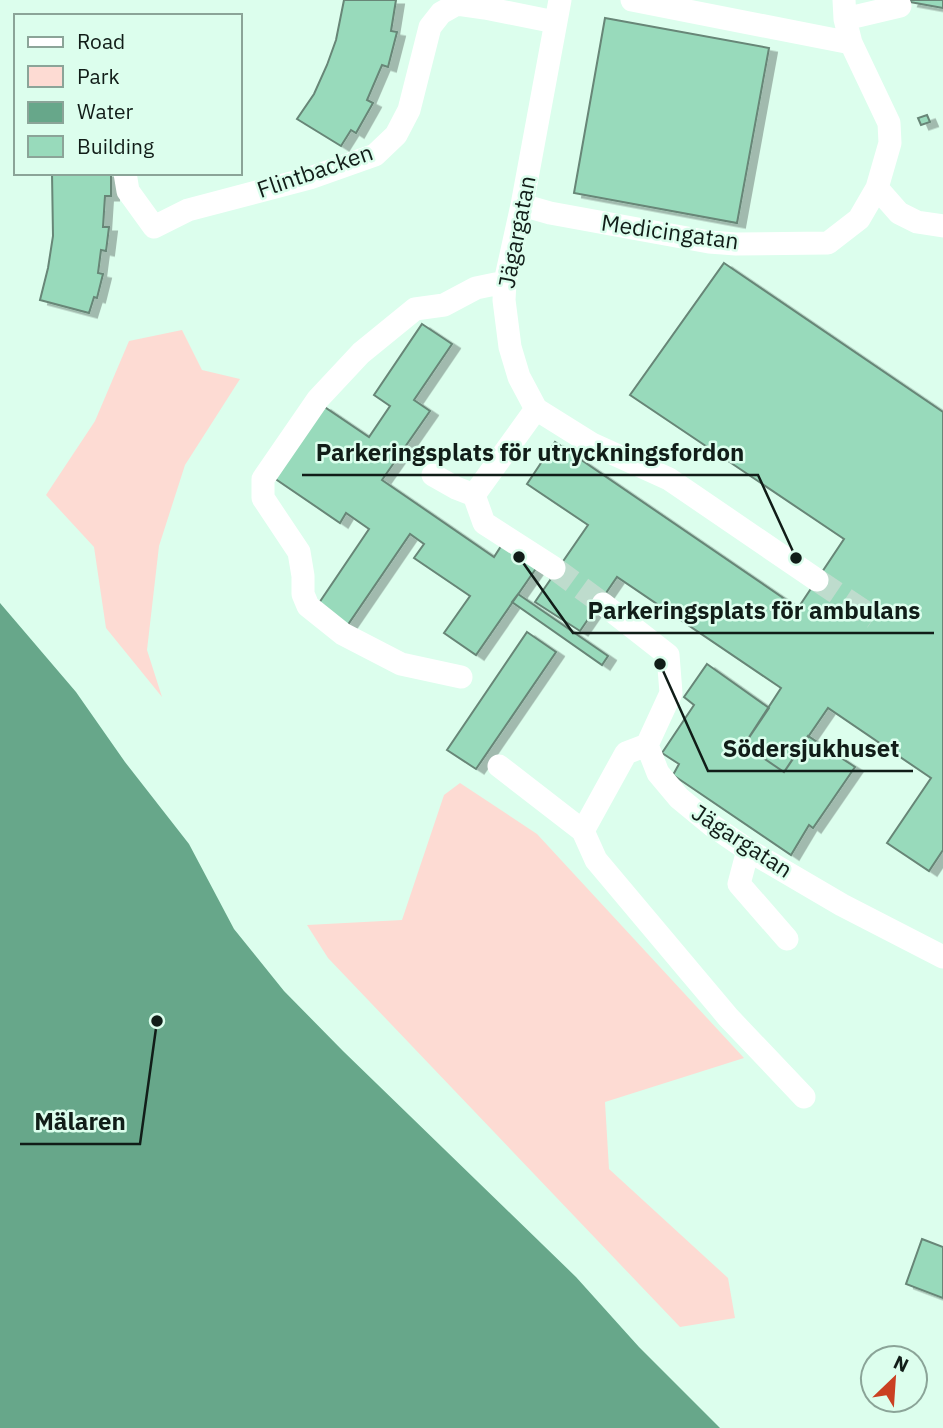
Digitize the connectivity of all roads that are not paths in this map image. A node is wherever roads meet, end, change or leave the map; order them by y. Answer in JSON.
{"nodes":[{"id":1,"x":632,"y":0,"type":"edge"},
{"id":2,"x":900,"y":6,"type":"dead end"},
{"id":3,"x":439,"y":7,"type":"edge"},
{"id":4,"x":845,"y":9,"type":"edge"},
{"id":5,"x":557,"y":11,"type":"edge"},
{"id":6,"x":851,"y":43,"type":"junction"},
{"id":7,"x":125,"y":175,"type":"edge"},
{"id":8,"x":877,"y":188,"type":"junction"},
{"id":9,"x":522,"y":205,"type":"junction"},
{"id":10,"x":943,"y":226,"type":"edge"},
{"id":11,"x":505,"y":282,"type":"junction"},
{"id":12,"x":536,"y":409,"type":"junction"},
{"id":13,"x":433,"y":475,"type":"dead end"},
{"id":14,"x":474,"y":495,"type":"junction"},
{"id":15,"x":554,"y":568,"type":"tunnel mouth"},
{"id":16,"x":817,"y":580,"type":"tunnel mouth"},
{"id":17,"x":603,"y":604,"type":"tunnel mouth"},
{"id":18,"x":461,"y":677,"type":"dead end"},
{"id":19,"x":647,"y":745,"type":"junction"},
{"id":20,"x":499,"y":765,"type":"dead end"},
{"id":21,"x":583,"y":831,"type":"junction"},
{"id":22,"x":748,"y":850,"type":"junction"},
{"id":23,"x":787,"y":939,"type":"dead end"},
{"id":24,"x":943,"y":957,"type":"edge"},
{"id":25,"x":804,"y":1097,"type":"dead end"}],
"edges":[{"from":1,"to":6,"type":"street"},
{"from":2,"to":4,"type":"street"},
{"from":3,"to":5,"type":"street","name":"Flintbacken"},
{"from":3,"to":7,"type":"street","name":"Flintbacken"},
{"from":4,"to":6,"type":"street","name":"Medicingatan"},
{"from":5,"to":9,"type":"street","name":"Jägargatan"},
{"from":6,"to":8,"type":"street","name":"Medicingatan"},
{"from":8,"to":9,"type":"street","name":"Medicingatan"},
{"from":8,"to":10,"type":"street"},
{"from":9,"to":11,"type":"street","name":"Jägargatan"},
{"from":11,"to":12,"type":"street","name":"Jägargatan"},
{"from":11,"to":18,"type":"street"},
{"from":12,"to":14,"type":"street"},
{"from":12,"to":16,"type":"street"},
{"from":13,"to":14,"type":"street"},
{"from":14,"to":15,"type":"street"},
{"from":17,"to":19,"type":"street"},
{"from":19,"to":21,"type":"street"},
{"from":19,"to":22,"type":"street","name":"Jägargatan"},
{"from":20,"to":21,"type":"street"},
{"from":21,"to":25,"type":"street"},
{"from":22,"to":23,"type":"street"},
{"from":22,"to":24,"type":"street","name":"Jägargatan"}]}
